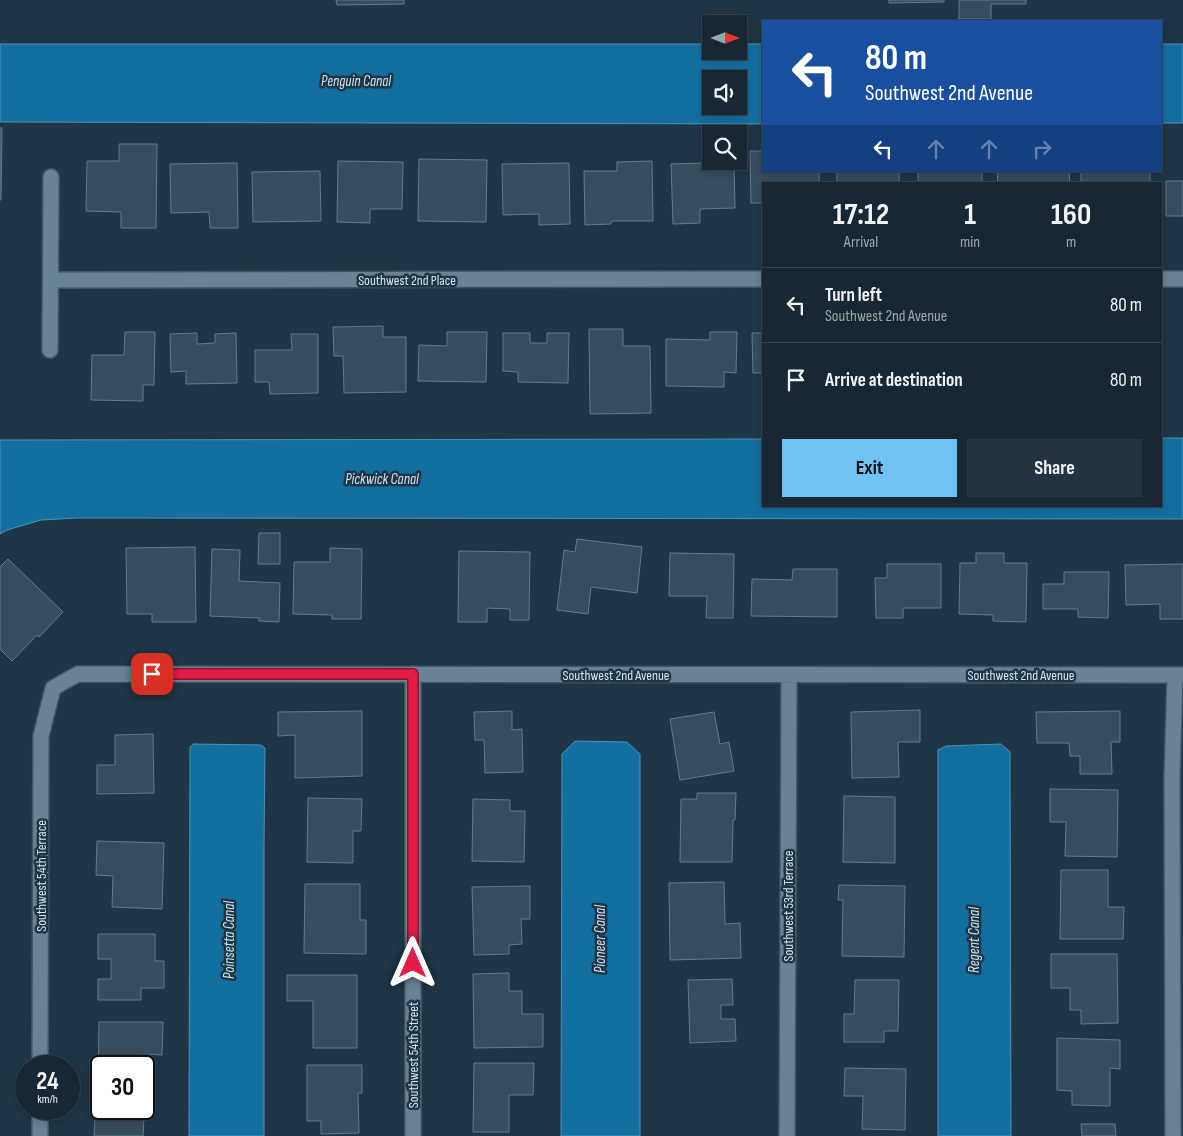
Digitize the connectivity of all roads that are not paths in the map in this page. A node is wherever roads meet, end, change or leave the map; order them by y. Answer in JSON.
{"nodes":[{"id":1,"x":51,"y":178,"type":"dead end"},
{"id":2,"x":1162,"y":279,"type":"edge"},
{"id":3,"x":1183,"y":279,"type":"edge"},
{"id":4,"x":51,"y":280,"type":"junction"},
{"id":5,"x":762,"y":280,"type":"edge"},
{"id":6,"x":50,"y":350,"type":"dead end"},
{"id":7,"x":413,"y":674,"type":"junction"},
{"id":8,"x":789,"y":675,"type":"junction"},
{"id":9,"x":1179,"y":675,"type":"edge"},
{"id":10,"x":53,"y":688,"type":"joint"},
{"id":11,"x":40,"y":1055,"type":"edge"},
{"id":12,"x":40,"y":1120,"type":"edge"},
{"id":13,"x":40,"y":1136,"type":"edge"},
{"id":14,"x":413,"y":1136,"type":"edge"},
{"id":15,"x":788,"y":1136,"type":"edge"},
{"id":16,"x":1173,"y":1136,"type":"edge"}],
"edges":[{"from":1,"to":4,"type":"street"},
{"from":2,"to":3,"type":"street"},
{"from":4,"to":5,"type":"street","name":"Southwest 2nd Place"},
{"from":4,"to":6,"type":"street"},
{"from":7,"to":8,"type":"street","name":"Southwest 2nd Avenue"},
{"from":7,"to":10,"type":"street","name":"Southwest 2nd Avenue"},
{"from":7,"to":14,"type":"street","name":"Southwest 54th Street"},
{"from":8,"to":9,"type":"street","name":"Southwest 2nd Avenue"},
{"from":8,"to":15,"type":"street","name":"Southwest 53rd Terrace"},
{"from":9,"to":16,"type":"street"},
{"from":10,"to":11,"type":"street","name":"Southwest 54th Terrace"},
{"from":12,"to":13,"type":"street"}]}
